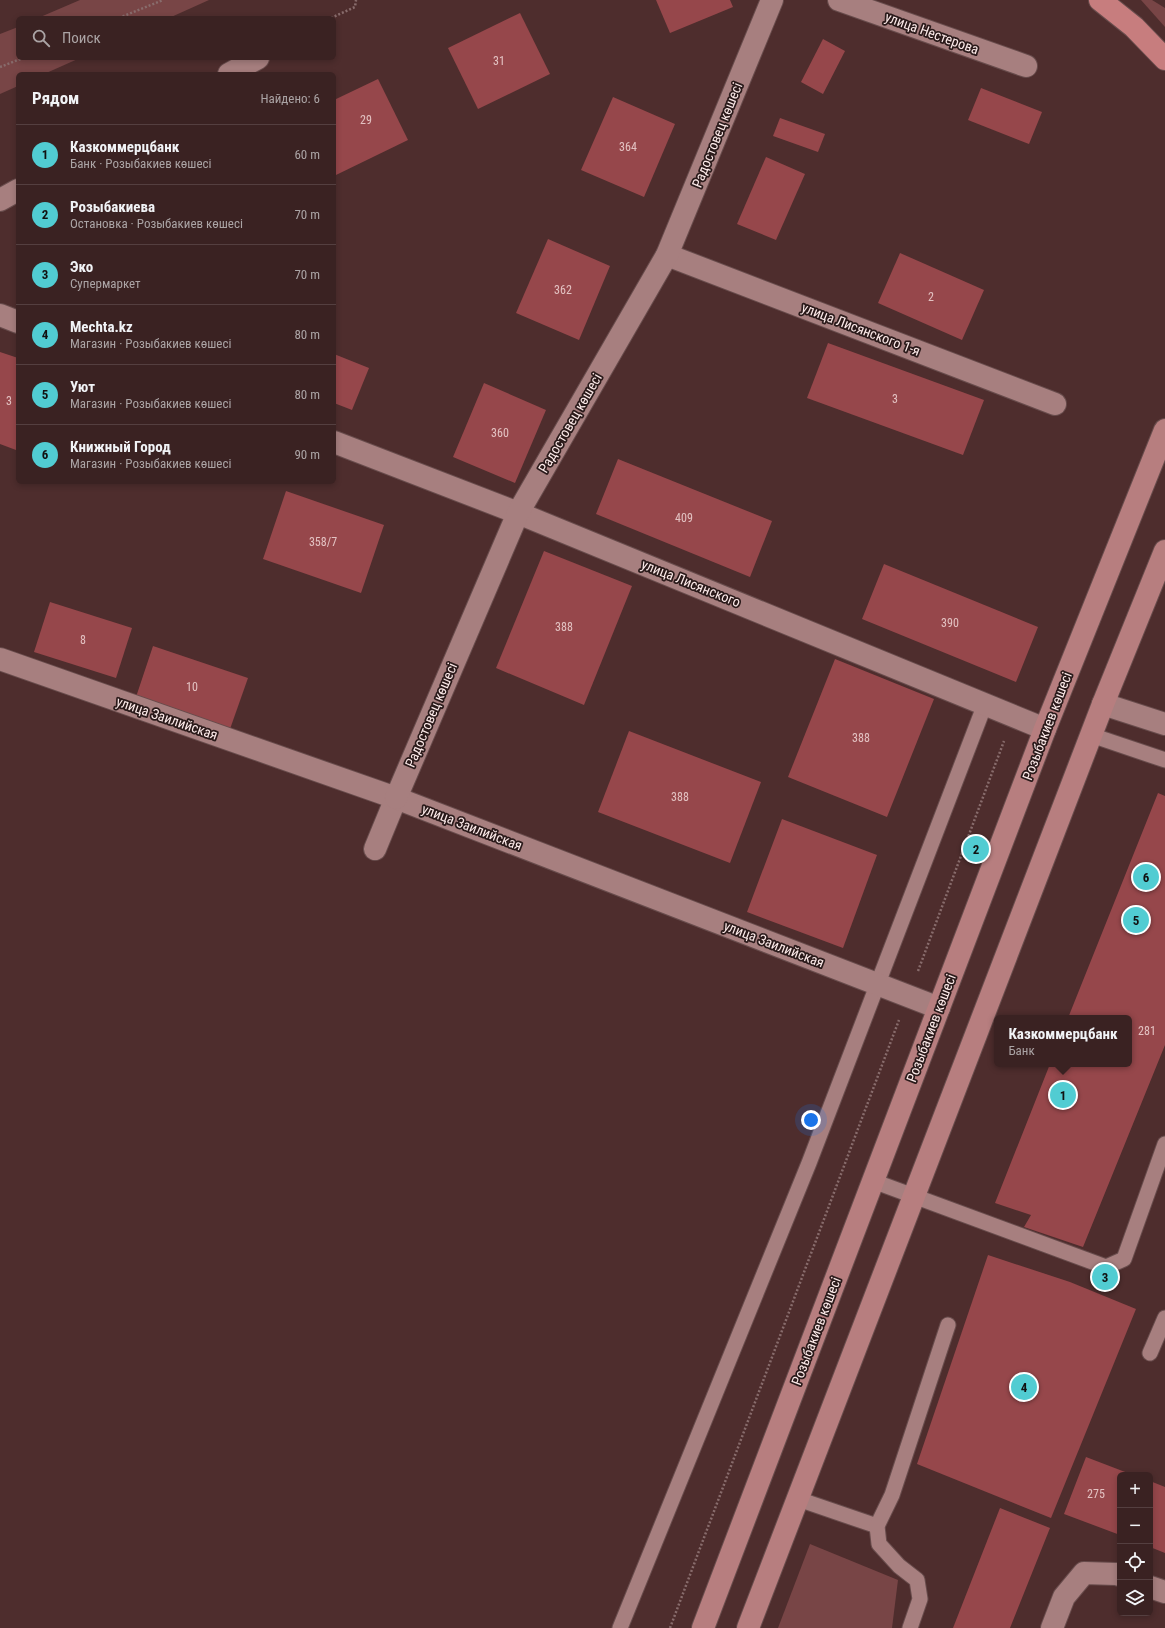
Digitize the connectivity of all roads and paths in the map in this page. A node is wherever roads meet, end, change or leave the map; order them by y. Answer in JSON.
{"nodes":[{"id":1,"x":163,"y":0,"type":"edge"},
{"id":2,"x":356,"y":0,"type":"edge"},
{"id":3,"x":772,"y":0,"type":"edge"},
{"id":4,"x":839,"y":0,"type":"edge"},
{"id":5,"x":1100,"y":0,"type":"edge"},
{"id":6,"x":124,"y":16,"type":"edge"},
{"id":7,"x":336,"y":16,"type":"edge"},
{"id":8,"x":1165,"y":59,"type":"edge"},
{"id":9,"x":17,"y":60,"type":"edge"},
{"id":10,"x":254,"y":60,"type":"edge"},
{"id":11,"x":1026,"y":66,"type":"dead end"},
{"id":12,"x":0,"y":67,"type":"edge"},
{"id":13,"x":233,"y":72,"type":"edge"},
{"id":14,"x":16,"y":191,"type":"edge"},
{"id":15,"x":0,"y":200,"type":"edge"},
{"id":16,"x":667,"y":255,"type":"junction"},
{"id":17,"x":0,"y":315,"type":"edge"},
{"id":18,"x":16,"y":321,"type":"edge"},
{"id":19,"x":1055,"y":404,"type":"dead end"},
{"id":20,"x":1165,"y":430,"type":"edge"},
{"id":21,"x":336,"y":443,"type":"edge"},
{"id":22,"x":518,"y":513,"type":"junction"},
{"id":23,"x":1165,"y":551,"type":"edge"},
{"id":24,"x":0,"y":659,"type":"edge"},
{"id":25,"x":985,"y":704,"type":"junction"},
{"id":26,"x":1103,"y":704,"type":"junction"},
{"id":27,"x":1165,"y":724,"type":"edge"},
{"id":28,"x":1045,"y":729,"type":"junction"},
{"id":29,"x":1091,"y":735,"type":"junction"},
{"id":30,"x":1005,"y":739,"type":"dead end"},
{"id":31,"x":1165,"y":760,"type":"edge"},
{"id":32,"x":396,"y":798,"type":"junction"},
{"id":33,"x":375,"y":849,"type":"dead end"},
{"id":34,"x":878,"y":983,"type":"junction"},
{"id":35,"x":908,"y":996,"type":"junction"},
{"id":36,"x":939,"y":1008,"type":"junction"},
{"id":37,"x":1165,"y":1144,"type":"edge"},
{"id":38,"x":873,"y":1181,"type":"junction"},
{"id":39,"x":914,"y":1196,"type":"junction"},
{"id":40,"x":1165,"y":1318,"type":"edge"},
{"id":41,"x":948,"y":1325,"type":"dead end"},
{"id":42,"x":1150,"y":1353,"type":"dead end"},
{"id":43,"x":798,"y":1498,"type":"junction"},
{"id":44,"x":877,"y":1526,"type":"junction"},
{"id":45,"x":1117,"y":1574,"type":"edge"},
{"id":46,"x":1153,"y":1588,"type":"edge"},
{"id":47,"x":1165,"y":1592,"type":"edge"},
{"id":48,"x":620,"y":1628,"type":"edge"},
{"id":49,"x":670,"y":1628,"type":"edge"},
{"id":50,"x":703,"y":1628,"type":"edge"},
{"id":51,"x":748,"y":1628,"type":"edge"},
{"id":52,"x":910,"y":1628,"type":"edge"},
{"id":53,"x":1052,"y":1628,"type":"edge"}],
"edges":[{"from":1,"to":6,"type":"path"},
{"from":2,"to":7,"type":"path"},
{"from":3,"to":16,"type":"street","name":"Радостовец көшесі"},
{"from":4,"to":11,"type":"street","name":"улица Нестерова"},
{"from":5,"to":8,"type":"main road"},
{"from":9,"to":12,"type":"path"},
{"from":10,"to":13,"type":"street"},
{"from":14,"to":15,"type":"street"},
{"from":16,"to":19,"type":"street","name":"улица Лисянского 1-я"},
{"from":16,"to":22,"type":"street","name":"Радостовец көшесі"},
{"from":17,"to":18,"type":"street"},
{"from":20,"to":28,"type":"main road","name":"Розыбакиев көшесі"},
{"from":21,"to":22,"type":"street","name":"улица Лисянского"},
{"from":22,"to":25,"type":"street","name":"улица Лисянского"},
{"from":22,"to":32,"type":"street","name":"Радостовец көшесі"},
{"from":23,"to":26,"type":"main road"},
{"from":24,"to":32,"type":"street","name":"улица Заилийская"},
{"from":25,"to":28,"type":"street","name":"улица Лисянского"},
{"from":25,"to":34,"type":"lane"},
{"from":26,"to":27,"type":"street"},
{"from":26,"to":29,"type":"main road"},
{"from":28,"to":36,"type":"main road","name":"Розыбакиев көшесі"},
{"from":29,"to":31,"type":"lane"},
{"from":29,"to":39,"type":"main road"},
{"from":30,"to":35,"type":"path"},
{"from":32,"to":33,"type":"street","name":"Радостовец көшесі"},
{"from":32,"to":34,"type":"street","name":"улица Заилийская"},
{"from":34,"to":35,"type":"street","name":"улица Заилийская"},
{"from":34,"to":48,"type":"lane"},
{"from":35,"to":36,"type":"street","name":"улица Заилийская"},
{"from":35,"to":49,"type":"path"},
{"from":36,"to":38,"type":"main road","name":"Розыбакиев көшесі"},
{"from":37,"to":39,"type":"lane"},
{"from":38,"to":39,"type":"lane"},
{"from":38,"to":50,"type":"main road","name":"Розыбакиев көшесі"},
{"from":39,"to":43,"type":"main road"},
{"from":40,"to":42,"type":"lane"},
{"from":41,"to":44,"type":"lane"},
{"from":43,"to":44,"type":"lane"},
{"from":43,"to":51,"type":"main road"},
{"from":44,"to":52,"type":"lane"},
{"from":45,"to":53,"type":"street"},
{"from":46,"to":47,"type":"street"}]}
